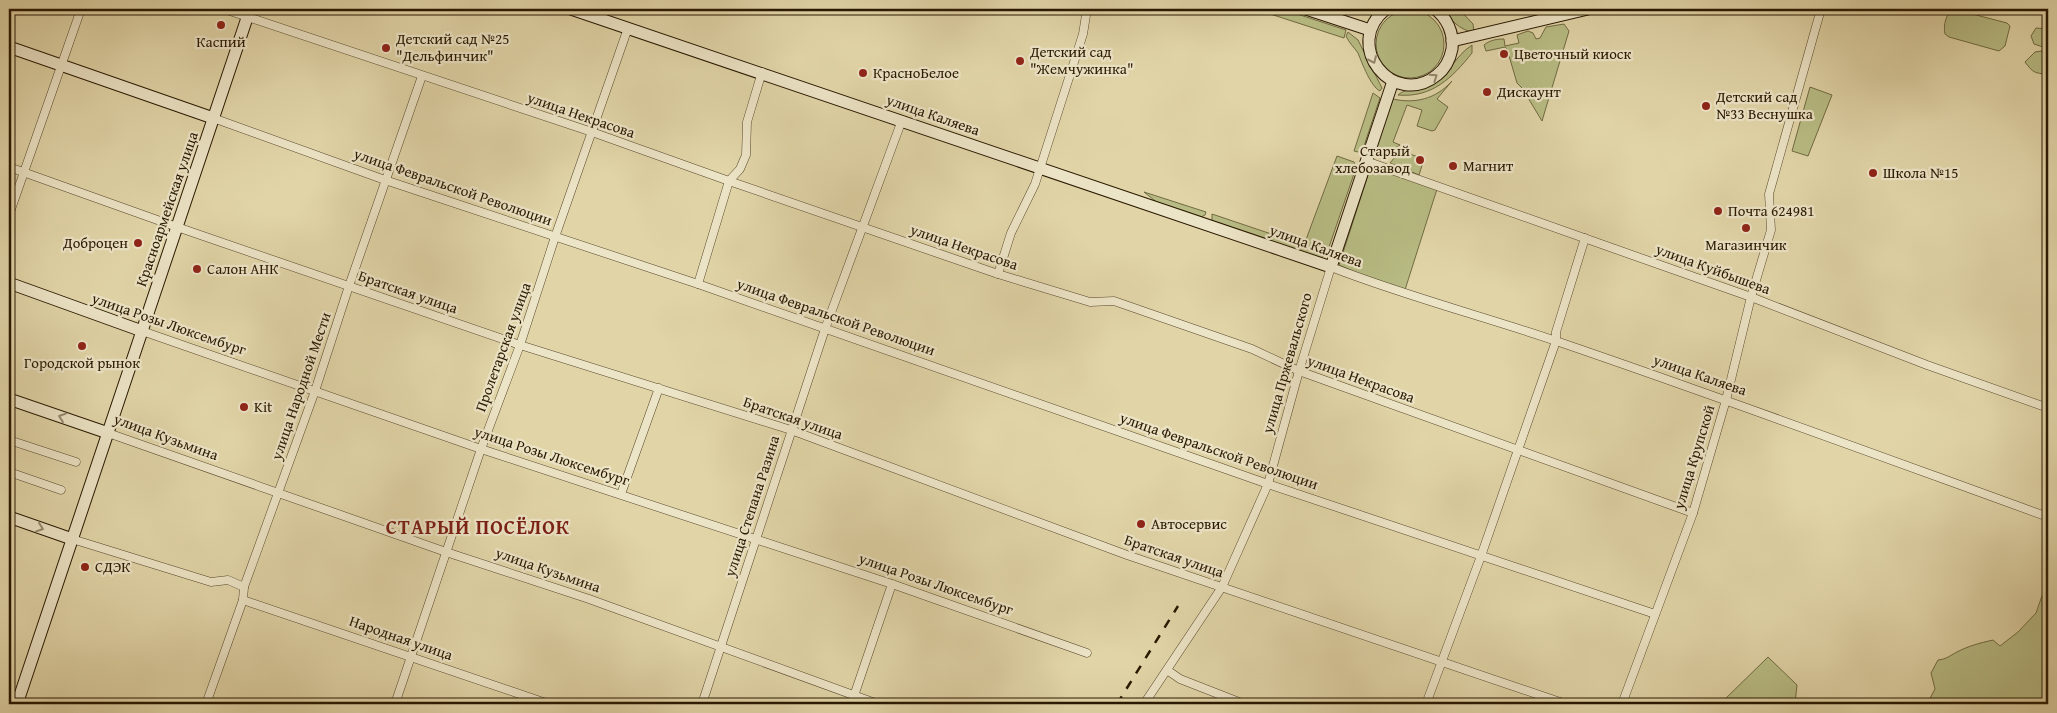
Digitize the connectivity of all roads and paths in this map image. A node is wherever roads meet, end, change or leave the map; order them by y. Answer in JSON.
{"nodes":[{"id":1,"x":81,"y":9,"type":"edge"},
{"id":2,"x":224,"y":9,"type":"edge"},
{"id":3,"x":572,"y":9,"type":"edge"},
{"id":4,"x":1086,"y":9,"type":"edge"},
{"id":5,"x":1306,"y":9,"type":"edge"},
{"id":6,"x":1386,"y":9,"type":"edge"},
{"id":7,"x":1435,"y":9,"type":"edge"},
{"id":8,"x":1588,"y":9,"type":"edge"},
{"id":9,"x":1821,"y":9,"type":"edge"},
{"id":10,"x":249,"y":13,"type":"edge"},
{"id":11,"x":628,"y":28,"type":"junction"},
{"id":12,"x":1370,"y":30,"type":"junction"},
{"id":13,"x":1452,"y":41,"type":"junction"},
{"id":14,"x":9,"y":47,"type":"edge"},
{"id":15,"x":62,"y":65,"type":"junction"},
{"id":16,"x":762,"y":72,"type":"junction"},
{"id":17,"x":422,"y":76,"type":"junction"},
{"id":18,"x":1393,"y":81,"type":"junction"},
{"id":19,"x":213,"y":118,"type":"junction"},
{"id":20,"x":902,"y":120,"type":"junction"},
{"id":21,"x":592,"y":132,"type":"junction"},
{"id":22,"x":1366,"y":161,"type":"junction"},
{"id":23,"x":9,"y":167,"type":"edge"},
{"id":24,"x":1041,"y":167,"type":"junction"},
{"id":25,"x":24,"y":172,"type":"junction"},
{"id":26,"x":385,"y":180,"type":"junction"},
{"id":27,"x":729,"y":181,"type":"junction"},
{"id":28,"x":9,"y":215,"type":"edge"},
{"id":29,"x":862,"y":226,"type":"junction"},
{"id":30,"x":177,"y":227,"type":"junction"},
{"id":31,"x":555,"y":238,"type":"junction"},
{"id":32,"x":1586,"y":238,"type":"junction"},
{"id":33,"x":1331,"y":267,"type":"junction"},
{"id":34,"x":998,"y":274,"type":"junction"},
{"id":35,"x":9,"y":283,"type":"edge"},
{"id":36,"x":698,"y":284,"type":"junction"},
{"id":37,"x":349,"y":286,"type":"junction"},
{"id":38,"x":1751,"y":296,"type":"junction"},
{"id":39,"x":825,"y":330,"type":"junction"},
{"id":40,"x":142,"y":331,"type":"junction"},
{"id":41,"x":1556,"y":341,"type":"junction"},
{"id":42,"x":520,"y":345,"type":"junction"},
{"id":43,"x":1299,"y":371,"type":"junction"},
{"id":44,"x":659,"y":388,"type":"junction"},
{"id":45,"x":316,"y":391,"type":"junction"},
{"id":46,"x":9,"y":399,"type":"edge"},
{"id":47,"x":1726,"y":400,"type":"junction"},
{"id":48,"x":2048,"y":408,"type":"edge"},
{"id":49,"x":792,"y":430,"type":"junction"},
{"id":50,"x":108,"y":433,"type":"junction"},
{"id":51,"x":9,"y":440,"type":"edge"},
{"id":52,"x":481,"y":449,"type":"junction"},
{"id":53,"x":1518,"y":449,"type":"junction"},
{"id":54,"x":76,"y":462,"type":"dead end"},
{"id":55,"x":9,"y":472,"type":"edge"},
{"id":56,"x":1268,"y":484,"type":"junction"},
{"id":57,"x":61,"y":490,"type":"dead end"},
{"id":58,"x":278,"y":493,"type":"junction"},
{"id":59,"x":622,"y":494,"type":"junction"},
{"id":60,"x":1692,"y":513,"type":"junction"},
{"id":61,"x":9,"y":517,"type":"edge"},
{"id":62,"x":2048,"y":517,"type":"edge"},
{"id":63,"x":72,"y":539,"type":"junction"},
{"id":64,"x":755,"y":540,"type":"junction"},
{"id":65,"x":446,"y":552,"type":"junction"},
{"id":66,"x":1481,"y":556,"type":"junction"},
{"id":67,"x":892,"y":584,"type":"junction"},
{"id":68,"x":244,"y":586,"type":"junction"},
{"id":69,"x":1222,"y":587,"type":"junction"},
{"id":70,"x":243,"y":600,"type":"junction"},
{"id":71,"x":1655,"y":614,"type":"junction"},
{"id":72,"x":722,"y":647,"type":"junction"},
{"id":73,"x":1087,"y":653,"type":"dead end"},
{"id":74,"x":410,"y":657,"type":"junction"},
{"id":75,"x":1441,"y":662,"type":"junction"},
{"id":76,"x":1167,"y":670,"type":"junction"},
{"id":77,"x":854,"y":696,"type":"junction"},
{"id":78,"x":18,"y":704,"type":"edge"},
{"id":79,"x":206,"y":704,"type":"edge"},
{"id":80,"x":394,"y":704,"type":"edge"},
{"id":81,"x":548,"y":704,"type":"edge"},
{"id":82,"x":702,"y":704,"type":"edge"},
{"id":83,"x":878,"y":704,"type":"edge"},
{"id":84,"x":1144,"y":704,"type":"edge"},
{"id":85,"x":1244,"y":704,"type":"edge"},
{"id":86,"x":1426,"y":704,"type":"edge"},
{"id":87,"x":1566,"y":704,"type":"edge"},
{"id":88,"x":1622,"y":704,"type":"edge"}],
"edges":[{"from":1,"to":15,"type":"street"},
{"from":2,"to":10,"type":"street","name":"улица Некрасова"},
{"from":3,"to":11,"type":"street","name":"улица Каляева"},
{"from":4,"to":24,"type":"street"},
{"from":5,"to":12,"type":"street"},
{"from":6,"to":12,"type":"street"},
{"from":7,"to":13,"type":"street"},
{"from":8,"to":13,"type":"street"},
{"from":9,"to":38,"type":"street","name":"улица Крупской"},
{"from":10,"to":17,"type":"street","name":"улица Некрасова"},
{"from":10,"to":19,"type":"street","name":"Красноармейская улица"},
{"from":11,"to":16,"type":"street","name":"улица Каляева"},
{"from":11,"to":21,"type":"street","name":"Пролетарская улица"},
{"from":12,"to":18,"type":"street","one_way":true},
{"from":18,"to":13,"type":"street","one_way":true},
{"from":14,"to":15,"type":"street","name":"улица Февральской Революции"},
{"from":15,"to":19,"type":"street","name":"улица Февральской Революции"},
{"from":15,"to":25,"type":"street"},
{"from":16,"to":20,"type":"street","name":"улица Каляева"},
{"from":16,"to":27,"type":"street"},
{"from":17,"to":21,"type":"street","name":"улица Некрасова"},
{"from":17,"to":26,"type":"street","name":"улица Народной Мести"},
{"from":18,"to":22,"type":"street","name":"улица Пржевальского"},
{"from":19,"to":26,"type":"street","name":"улица Февральской Революции"},
{"from":19,"to":30,"type":"street","name":"Красноармейская улица"},
{"from":20,"to":24,"type":"street","name":"улица Каляева"},
{"from":20,"to":29,"type":"street","name":"улица Степана Разина"},
{"from":21,"to":27,"type":"street","name":"улица Некрасова"},
{"from":21,"to":31,"type":"street","name":"Пролетарская улица"},
{"from":22,"to":32,"type":"street","name":"улица Куйбышева"},
{"from":22,"to":33,"type":"street","name":"улица Пржевальского"},
{"from":23,"to":25,"type":"street","name":"Братская улица"},
{"from":24,"to":33,"type":"street","name":"улица Каляева"},
{"from":24,"to":34,"type":"street"},
{"from":25,"to":28,"type":"street"},
{"from":25,"to":30,"type":"street","name":"Братская улица"},
{"from":26,"to":31,"type":"street","name":"улица Февральской Революции"},
{"from":26,"to":37,"type":"street","name":"улица Народной Мести"},
{"from":27,"to":29,"type":"street","name":"улица Некрасова"},
{"from":27,"to":36,"type":"street"},
{"from":29,"to":34,"type":"street","name":"улица Некрасова"},
{"from":29,"to":39,"type":"street","name":"улица Степана Разина"},
{"from":30,"to":37,"type":"street","name":"Братская улица"},
{"from":30,"to":40,"type":"street","name":"Красноармейская улица"},
{"from":31,"to":36,"type":"street","name":"улица Февральской Революции"},
{"from":31,"to":42,"type":"street","name":"Пролетарская улица"},
{"from":32,"to":38,"type":"street","name":"улица Куйбышева"},
{"from":32,"to":41,"type":"street"},
{"from":33,"to":41,"type":"street","name":"улица Каляева"},
{"from":33,"to":43,"type":"street","name":"улица Пржевальского"},
{"from":34,"to":43,"type":"street","name":"улица Некрасова"},
{"from":35,"to":40,"type":"street","name":"улица Розы Люксембург"},
{"from":36,"to":39,"type":"street","name":"улица Февральской Революции"},
{"from":37,"to":42,"type":"street","name":"Братская улица"},
{"from":37,"to":45,"type":"street","name":"улица Народной Мести"},
{"from":38,"to":47,"type":"street","name":"улица Крупской"},
{"from":38,"to":48,"type":"street","name":"улица Куйбышева"},
{"from":39,"to":49,"type":"street","name":"улица Степана Разина"},
{"from":39,"to":56,"type":"street","name":"улица Февральской Революции"},
{"from":40,"to":45,"type":"street","name":"улица Розы Люксембург"},
{"from":40,"to":50,"type":"street","name":"Красноармейская улица"},
{"from":41,"to":47,"type":"street","name":"улица Каляева"},
{"from":41,"to":53,"type":"street"},
{"from":42,"to":44,"type":"street","name":"Братская улица"},
{"from":42,"to":52,"type":"street","name":"Пролетарская улица"},
{"from":43,"to":53,"type":"street","name":"улица Некрасова"},
{"from":43,"to":56,"type":"street","name":"улица Пржевальского"},
{"from":44,"to":49,"type":"street","name":"Братская улица"},
{"from":44,"to":59,"type":"street"},
{"from":45,"to":52,"type":"street","name":"улица Розы Люксембург"},
{"from":45,"to":58,"type":"street","name":"улица Народной Мести"},
{"from":50,"to":46,"type":"street","name":"улица Кузьмина","one_way":true},
{"from":47,"to":60,"type":"street","name":"улица Крупской"},
{"from":47,"to":62,"type":"street","name":"улица Каляева"},
{"from":49,"to":64,"type":"street","name":"улица Степана Разина"},
{"from":49,"to":69,"type":"street","name":"Братская улица"},
{"from":50,"to":58,"type":"street","name":"улица Кузьмина"},
{"from":50,"to":63,"type":"street","name":"Красноармейская улица"},
{"from":51,"to":54,"type":"street"},
{"from":52,"to":59,"type":"street","name":"улица Розы Люксембург"},
{"from":52,"to":65,"type":"street","name":"Пролетарская улица"},
{"from":53,"to":60,"type":"street","name":"улица Некрасова"},
{"from":53,"to":66,"type":"street"},
{"from":55,"to":57,"type":"street"},
{"from":56,"to":66,"type":"street","name":"улица Февральской Революции"},
{"from":56,"to":69,"type":"street","name":"улица Пржевальского"},
{"from":58,"to":65,"type":"street","name":"улица Кузьмина"},
{"from":58,"to":68,"type":"street","name":"улица Народной Мести"},
{"from":59,"to":64,"type":"street","name":"улица Розы Люксембург"},
{"from":60,"to":71,"type":"street","name":"улица Крупской"},
{"from":61,"to":63,"type":"street","one_way":true},
{"from":63,"to":68,"type":"street"},
{"from":63,"to":78,"type":"street","name":"Красноармейская улица"},
{"from":64,"to":67,"type":"street","name":"улица Розы Люксембург"},
{"from":64,"to":72,"type":"street","name":"улица Степана Разина"},
{"from":65,"to":72,"type":"street","name":"улица Кузьмина"},
{"from":65,"to":74,"type":"street","name":"Пролетарская улица"},
{"from":66,"to":71,"type":"street","name":"улица Февральской Революции"},
{"from":66,"to":75,"type":"street"},
{"from":67,"to":73,"type":"street","name":"улица Розы Люксембург"},
{"from":67,"to":77,"type":"street"},
{"from":68,"to":70,"type":"street","name":"улица Народной Мести"},
{"from":69,"to":75,"type":"street","name":"Братская улица"},
{"from":69,"to":76,"type":"street","name":"улица Пржевальского"},
{"from":70,"to":74,"type":"street","name":"Народная улица"},
{"from":70,"to":79,"type":"street","name":"улица Народной Мести"},
{"from":71,"to":88,"type":"street","name":"улица Крупской"},
{"from":72,"to":77,"type":"street","name":"улица Кузьмина"},
{"from":72,"to":82,"type":"street","name":"улица Степана Разина"},
{"from":74,"to":80,"type":"street","name":"Пролетарская улица"},
{"from":74,"to":81,"type":"street","name":"Народная улица"},
{"from":75,"to":86,"type":"street"},
{"from":75,"to":87,"type":"street","name":"Братская улица"},
{"from":76,"to":84,"type":"street","name":"улица Пржевальского"},
{"from":76,"to":85,"type":"street"},
{"from":77,"to":83,"type":"street","name":"улица Кузьмина"}]}
